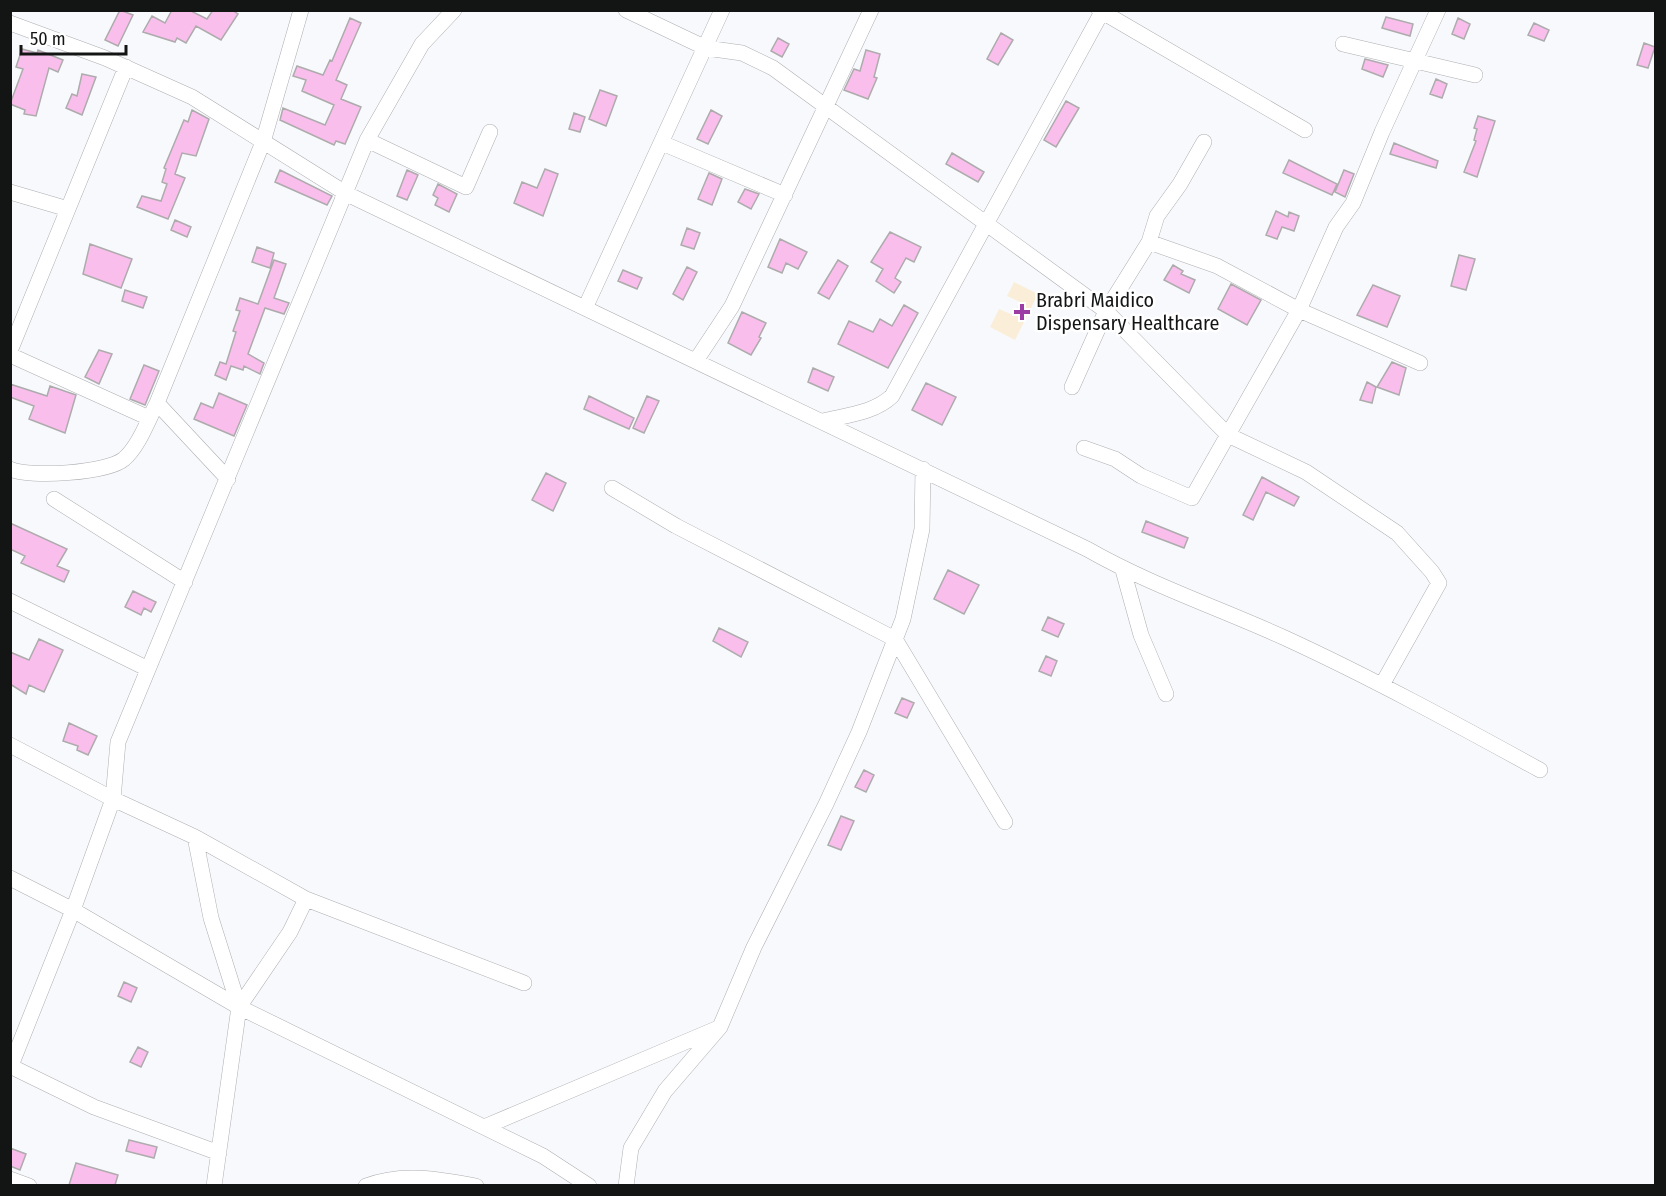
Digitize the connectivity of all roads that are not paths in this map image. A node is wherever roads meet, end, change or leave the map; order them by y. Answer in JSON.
{"nodes":[{"id":1,"x":301,"y":10,"type":"edge"},
{"id":2,"x":454,"y":10,"type":"edge"},
{"id":3,"x":626,"y":10,"type":"edge"},
{"id":4,"x":722,"y":10,"type":"edge"},
{"id":5,"x":871,"y":10,"type":"edge"},
{"id":6,"x":1438,"y":10,"type":"edge"},
{"id":7,"x":1101,"y":11,"type":"edge"},
{"id":8,"x":10,"y":22,"type":"edge"},
{"id":9,"x":1343,"y":44,"type":"dead end"},
{"id":10,"x":706,"y":48,"type":"junction"},
{"id":11,"x":1415,"y":61,"type":"junction"},
{"id":12,"x":126,"y":68,"type":"junction"},
{"id":13,"x":1475,"y":75,"type":"dead end"},
{"id":14,"x":826,"y":105,"type":"junction"},
{"id":15,"x":1305,"y":130,"type":"dead end"},
{"id":16,"x":490,"y":132,"type":"dead end"},
{"id":17,"x":367,"y":140,"type":"junction"},
{"id":18,"x":264,"y":142,"type":"junction"},
{"id":19,"x":1204,"y":142,"type":"dead end"},
{"id":20,"x":662,"y":143,"type":"junction"},
{"id":21,"x":10,"y":192,"type":"edge"},
{"id":22,"x":347,"y":194,"type":"junction"},
{"id":23,"x":786,"y":195,"type":"junction"},
{"id":24,"x":68,"y":209,"type":"junction"},
{"id":25,"x":987,"y":223,"type":"junction"},
{"id":26,"x":1149,"y":242,"type":"junction"},
{"id":27,"x":585,"y":306,"type":"junction"},
{"id":28,"x":1106,"y":310,"type":"junction"},
{"id":29,"x":1299,"y":310,"type":"junction"},
{"id":30,"x":10,"y":353,"type":"edge"},
{"id":31,"x":697,"y":359,"type":"junction"},
{"id":32,"x":1420,"y":363,"type":"dead end"},
{"id":33,"x":1072,"y":387,"type":"dead end"},
{"id":34,"x":157,"y":403,"type":"junction"},
{"id":35,"x":149,"y":417,"type":"junction"},
{"id":36,"x":823,"y":421,"type":"junction"},
{"id":37,"x":1228,"y":435,"type":"junction"},
{"id":38,"x":1084,"y":448,"type":"dead end"},
{"id":39,"x":10,"y":469,"type":"edge"},
{"id":40,"x":923,"y":469,"type":"junction"},
{"id":41,"x":228,"y":479,"type":"junction"},
{"id":42,"x":612,"y":488,"type":"dead end"},
{"id":43,"x":54,"y":499,"type":"dead end"},
{"id":44,"x":1123,"y":570,"type":"junction"},
{"id":45,"x":185,"y":582,"type":"junction"},
{"id":46,"x":10,"y":602,"type":"edge"},
{"id":47,"x":895,"y":639,"type":"junction"},
{"id":48,"x":148,"y":669,"type":"junction"},
{"id":49,"x":1383,"y":683,"type":"junction"},
{"id":50,"x":1166,"y":694,"type":"dead end"},
{"id":51,"x":10,"y":745,"type":"edge"},
{"id":52,"x":1540,"y":770,"type":"dead end"},
{"id":53,"x":113,"y":799,"type":"junction"},
{"id":54,"x":1005,"y":822,"type":"dead end"},
{"id":55,"x":195,"y":837,"type":"junction"},
{"id":56,"x":10,"y":878,"type":"edge"},
{"id":57,"x":306,"y":899,"type":"junction"},
{"id":58,"x":73,"y":910,"type":"junction"},
{"id":59,"x":524,"y":984,"type":"dead end"},
{"id":60,"x":239,"y":1007,"type":"junction"},
{"id":61,"x":720,"y":1027,"type":"junction"},
{"id":62,"x":11,"y":1067,"type":"edge"},
{"id":63,"x":484,"y":1127,"type":"junction"},
{"id":64,"x":219,"y":1153,"type":"junction"},
{"id":65,"x":10,"y":1179,"type":"edge"},
{"id":66,"x":28,"y":1185,"type":"edge"},
{"id":67,"x":214,"y":1185,"type":"edge"},
{"id":68,"x":366,"y":1185,"type":"edge"},
{"id":69,"x":476,"y":1185,"type":"edge"},
{"id":70,"x":589,"y":1185,"type":"edge"},
{"id":71,"x":626,"y":1185,"type":"edge"}],
"edges":[{"from":1,"to":18,"type":"street"},
{"from":2,"to":17,"type":"street"},
{"from":3,"to":10,"type":"street"},
{"from":4,"to":10,"type":"street"},
{"from":5,"to":14,"type":"street"},
{"from":6,"to":11,"type":"street"},
{"from":7,"to":15,"type":"street"},
{"from":7,"to":25,"type":"street"},
{"from":8,"to":12,"type":"street"},
{"from":9,"to":11,"type":"street"},
{"from":10,"to":14,"type":"street"},
{"from":10,"to":20,"type":"street"},
{"from":11,"to":13,"type":"street"},
{"from":11,"to":29,"type":"street"},
{"from":12,"to":18,"type":"street"},
{"from":12,"to":24,"type":"street"},
{"from":14,"to":23,"type":"street"},
{"from":14,"to":25,"type":"street"},
{"from":16,"to":17,"type":"street"},
{"from":17,"to":22,"type":"street"},
{"from":18,"to":22,"type":"street"},
{"from":18,"to":34,"type":"street"},
{"from":19,"to":26,"type":"street"},
{"from":20,"to":23,"type":"street"},
{"from":20,"to":27,"type":"street"},
{"from":21,"to":24,"type":"street"},
{"from":22,"to":27,"type":"street"},
{"from":22,"to":41,"type":"street"},
{"from":23,"to":31,"type":"street"},
{"from":24,"to":30,"type":"street"},
{"from":25,"to":28,"type":"street"},
{"from":25,"to":36,"type":"street"},
{"from":26,"to":28,"type":"street"},
{"from":26,"to":29,"type":"street"},
{"from":27,"to":31,"type":"street"},
{"from":28,"to":33,"type":"street"},
{"from":28,"to":37,"type":"street"},
{"from":29,"to":32,"type":"street"},
{"from":29,"to":37,"type":"street"},
{"from":30,"to":35,"type":"street"},
{"from":31,"to":36,"type":"street"},
{"from":34,"to":35,"type":"street"},
{"from":34,"to":41,"type":"street"},
{"from":35,"to":39,"type":"street"},
{"from":36,"to":40,"type":"street"},
{"from":37,"to":38,"type":"street"},
{"from":37,"to":49,"type":"street"},
{"from":40,"to":44,"type":"street"},
{"from":40,"to":47,"type":"street"},
{"from":41,"to":45,"type":"street"},
{"from":42,"to":47,"type":"street"},
{"from":43,"to":45,"type":"street"},
{"from":44,"to":49,"type":"street"},
{"from":44,"to":50,"type":"street"},
{"from":45,"to":48,"type":"street"},
{"from":46,"to":48,"type":"street"},
{"from":47,"to":54,"type":"street"},
{"from":47,"to":61,"type":"street"},
{"from":48,"to":53,"type":"street"},
{"from":49,"to":52,"type":"street"},
{"from":51,"to":53,"type":"street"},
{"from":53,"to":55,"type":"street"},
{"from":53,"to":58,"type":"street"},
{"from":55,"to":57,"type":"street"},
{"from":55,"to":60,"type":"street"},
{"from":56,"to":58,"type":"street"},
{"from":57,"to":59,"type":"street"},
{"from":57,"to":60,"type":"street"},
{"from":58,"to":60,"type":"street"},
{"from":58,"to":62,"type":"street"},
{"from":60,"to":63,"type":"street"},
{"from":60,"to":64,"type":"street"},
{"from":61,"to":63,"type":"street"},
{"from":61,"to":71,"type":"street"},
{"from":62,"to":64,"type":"street"},
{"from":63,"to":70,"type":"street"},
{"from":64,"to":67,"type":"street"},
{"from":65,"to":66,"type":"street"},
{"from":68,"to":69,"type":"street"}]}
